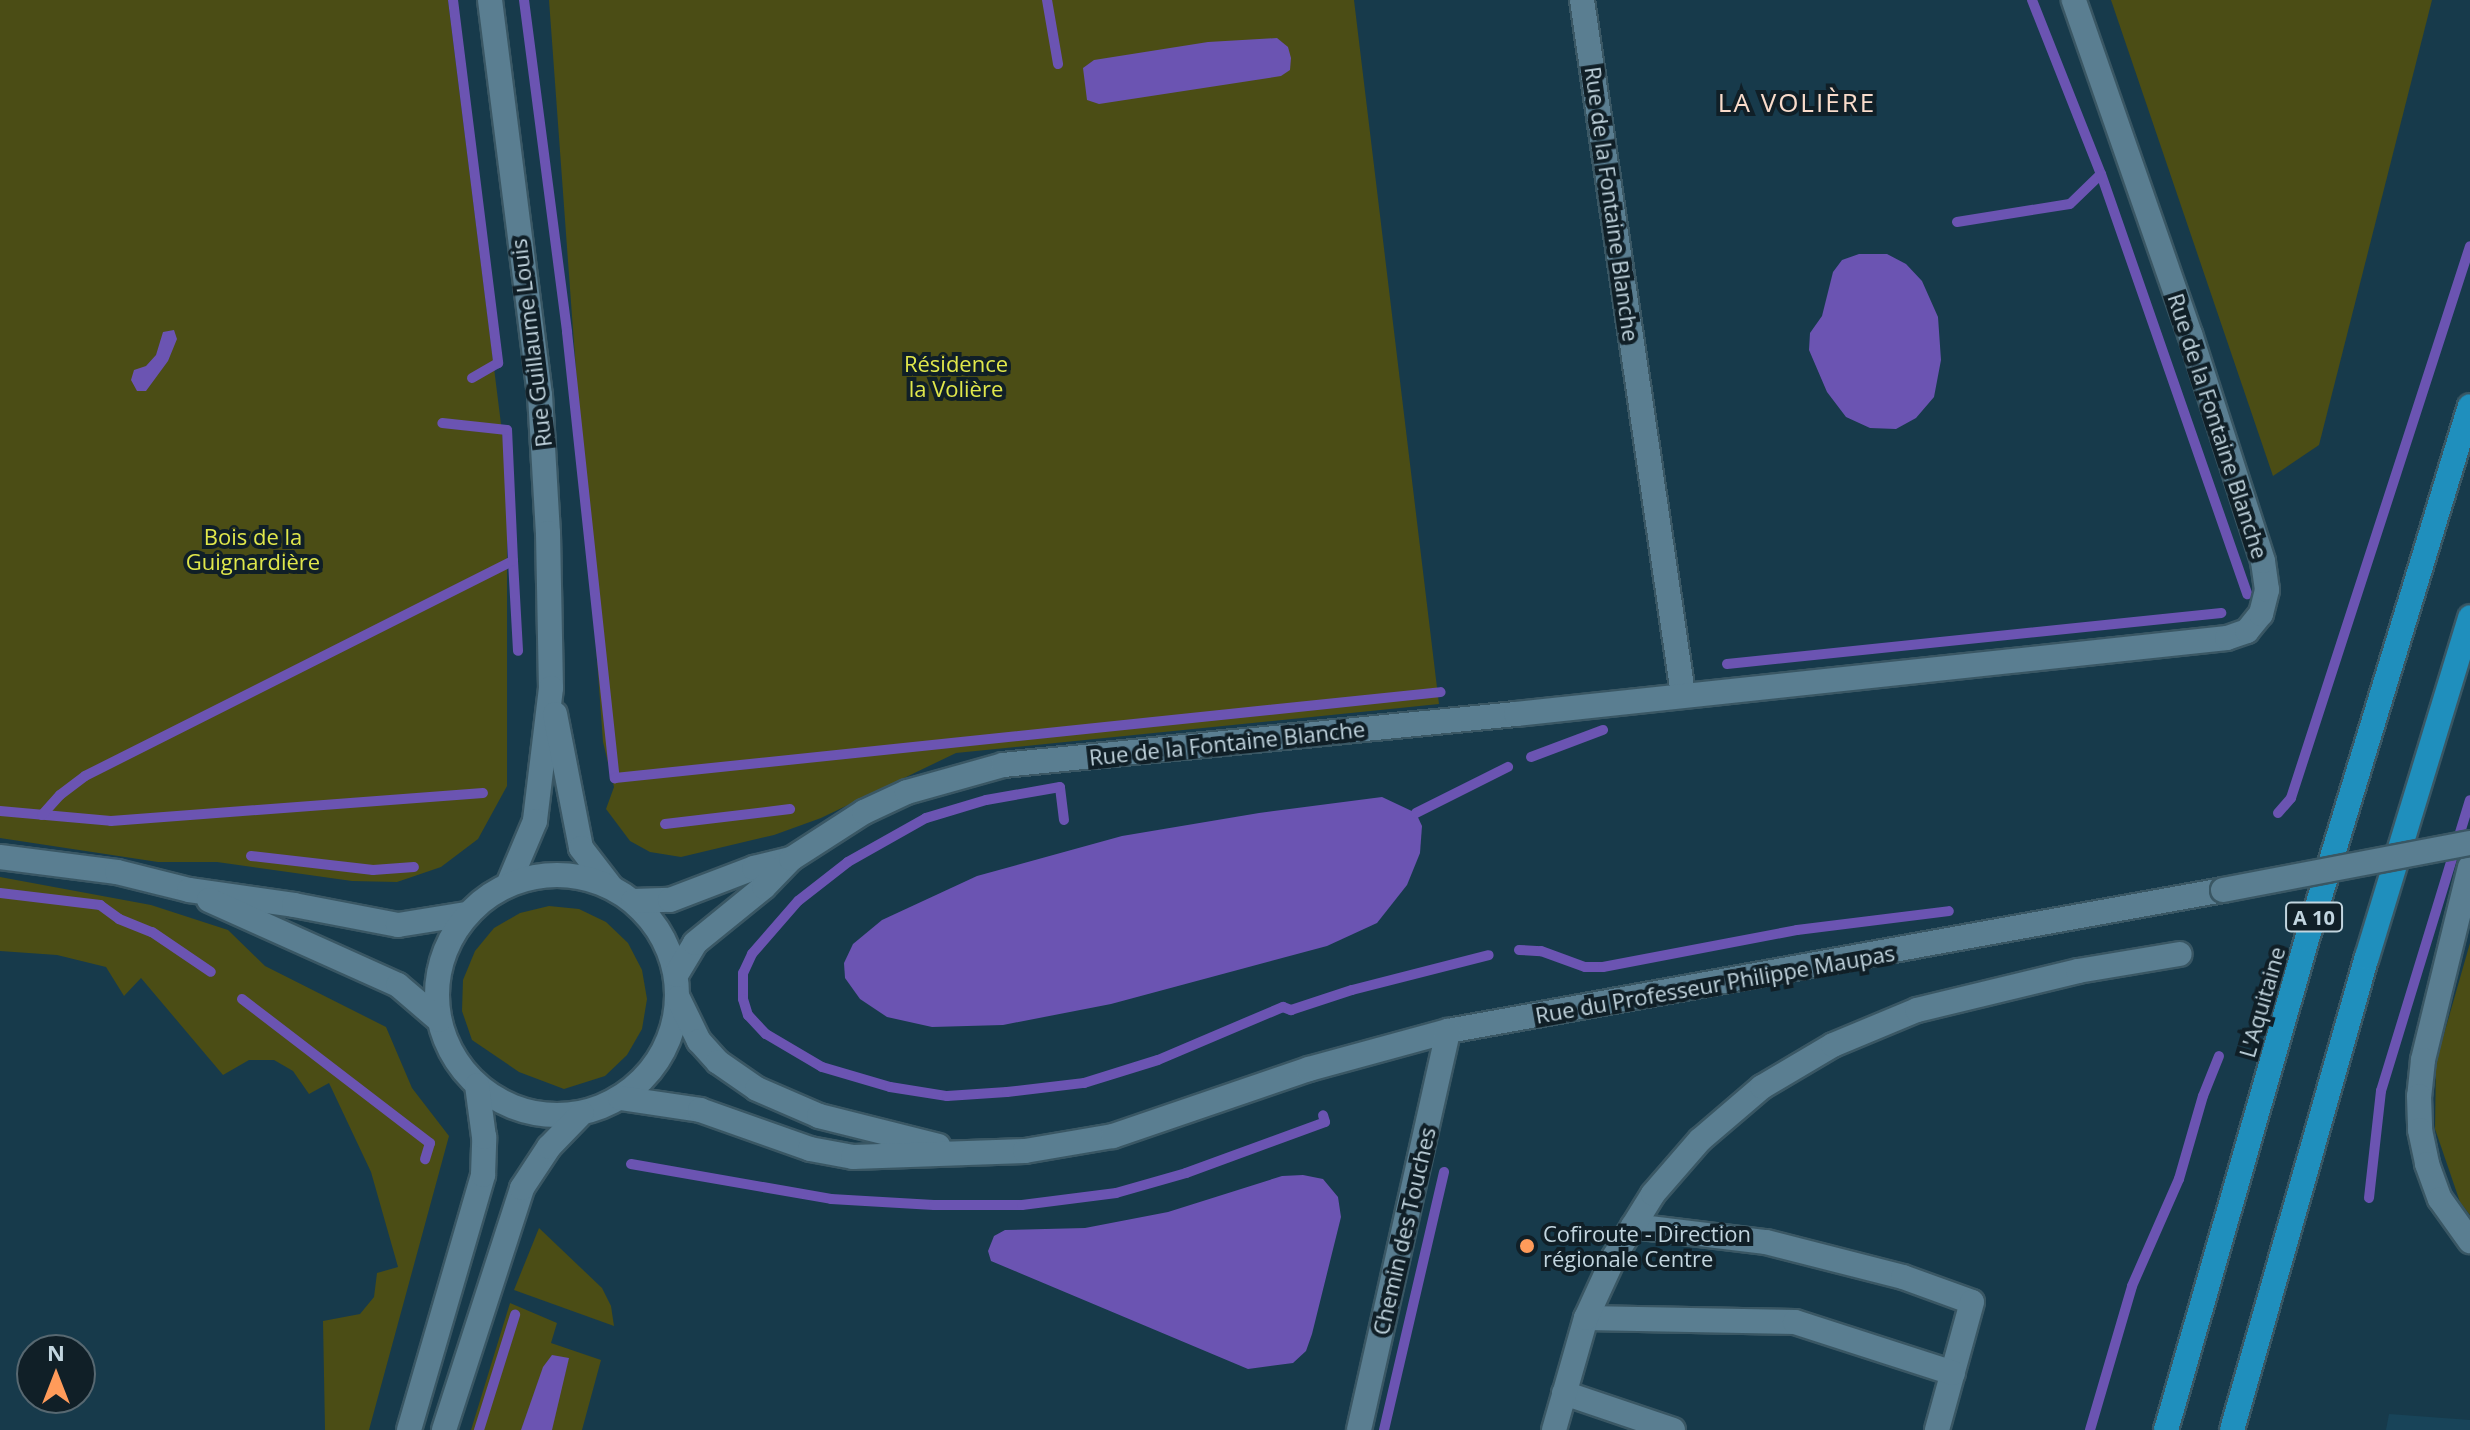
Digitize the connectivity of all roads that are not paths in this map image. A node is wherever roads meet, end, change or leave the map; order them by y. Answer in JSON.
{"nodes":[{"id":1,"x":490,"y":0,"type":"edge"},
{"id":2,"x":1582,"y":0,"type":"edge"},
{"id":3,"x":2074,"y":0,"type":"edge"},
{"id":4,"x":2470,"y":406,"type":"edge"},
{"id":5,"x":2470,"y":617,"type":"edge"},
{"id":6,"x":551,"y":688,"type":"junction"},
{"id":7,"x":1683,"y":694,"type":"junction"},
{"id":8,"x":2470,"y":843,"type":"edge"},
{"id":9,"x":0,"y":857,"type":"edge"},
{"id":10,"x":791,"y":859,"type":"junction"},
{"id":11,"x":2470,"y":867,"type":"edge"},
{"id":12,"x":508,"y":885,"type":"junction"},
{"id":13,"x":611,"y":887,"type":"junction"},
{"id":14,"x":189,"y":890,"type":"junction"},
{"id":15,"x":633,"y":901,"type":"junction"},
{"id":16,"x":467,"y":914,"type":"junction"},
{"id":17,"x":2180,"y":954,"type":"dead end"},
{"id":18,"x":677,"y":986,"type":"junction"},
{"id":19,"x":439,"y":1020,"type":"junction"},
{"id":20,"x":1448,"y":1031,"type":"junction"},
{"id":21,"x":477,"y":1085,"type":"junction"},
{"id":22,"x":620,"y":1098,"type":"junction"},
{"id":23,"x":582,"y":1113,"type":"junction"},
{"id":24,"x":968,"y":1153,"type":"junction"},
{"id":25,"x":1633,"y":1226,"type":"junction"},
{"id":26,"x":2470,"y":1241,"type":"edge"},
{"id":27,"x":1586,"y":1318,"type":"junction"},
{"id":28,"x":1953,"y":1373,"type":"junction"},
{"id":29,"x":1564,"y":1393,"type":"junction"},
{"id":30,"x":409,"y":1430,"type":"edge"},
{"id":31,"x":444,"y":1430,"type":"edge"},
{"id":32,"x":1359,"y":1430,"type":"edge"},
{"id":33,"x":1554,"y":1430,"type":"edge"},
{"id":34,"x":1673,"y":1430,"type":"edge"},
{"id":35,"x":1937,"y":1430,"type":"edge"},
{"id":36,"x":2166,"y":1430,"type":"edge"},
{"id":37,"x":2232,"y":1430,"type":"edge"}],
"edges":[{"from":1,"to":6,"type":"street","name":"Rue Guillaume Louis"},
{"from":2,"to":7,"type":"street","name":"Rue de la Fontaine Blanche"},
{"from":3,"to":7,"type":"street","name":"Rue de la Fontaine Blanche"},
{"from":4,"to":36,"type":"highway","name":"L'Aquitaine","number":"A 10"},
{"from":5,"to":37,"type":"highway","number":"A 10"},
{"from":6,"to":12,"type":"street","name":"Rue Guillaume Louis"},
{"from":6,"to":13,"type":"street","name":"Rue Guillaume Louis"},
{"from":7,"to":10,"type":"street","name":"Rue de la Fontaine Blanche"},
{"from":8,"to":20,"type":"street","name":"Rue du Professeur Philippe Maupas","bridge":true},
{"from":9,"to":14,"type":"street"},
{"from":10,"to":15,"type":"street","name":"Rue de la Fontaine Blanche"},
{"from":10,"to":18,"type":"street","name":"Rue de la Fontaine Blanche"},
{"from":11,"to":26,"type":"street"},
{"from":12,"to":13,"type":"street"},
{"from":12,"to":16,"type":"street"},
{"from":13,"to":15,"type":"street"},
{"from":14,"to":16,"type":"street"},
{"from":14,"to":19,"type":"street"},
{"from":15,"to":18,"type":"street"},
{"from":16,"to":19,"type":"street"},
{"from":17,"to":25,"type":"street"},
{"from":18,"to":22,"type":"street"},
{"from":18,"to":24,"type":"street","name":"Rue du Professeur Philippe Maupas"},
{"from":19,"to":21,"type":"street"},
{"from":20,"to":24,"type":"street","name":"Rue du Professeur Philippe Maupas"},
{"from":20,"to":32,"type":"street","name":"Chemin des Touches"},
{"from":21,"to":23,"type":"street"},
{"from":21,"to":30,"type":"street"},
{"from":22,"to":23,"type":"street"},
{"from":22,"to":24,"type":"street","name":"Rue du Professeur Philippe Maupas"},
{"from":23,"to":31,"type":"street"},
{"from":25,"to":27,"type":"street"},
{"from":25,"to":28,"type":"street"},
{"from":27,"to":28,"type":"street"},
{"from":27,"to":29,"type":"street"},
{"from":28,"to":35,"type":"street"},
{"from":29,"to":33,"type":"street"},
{"from":29,"to":34,"type":"street"}]}
